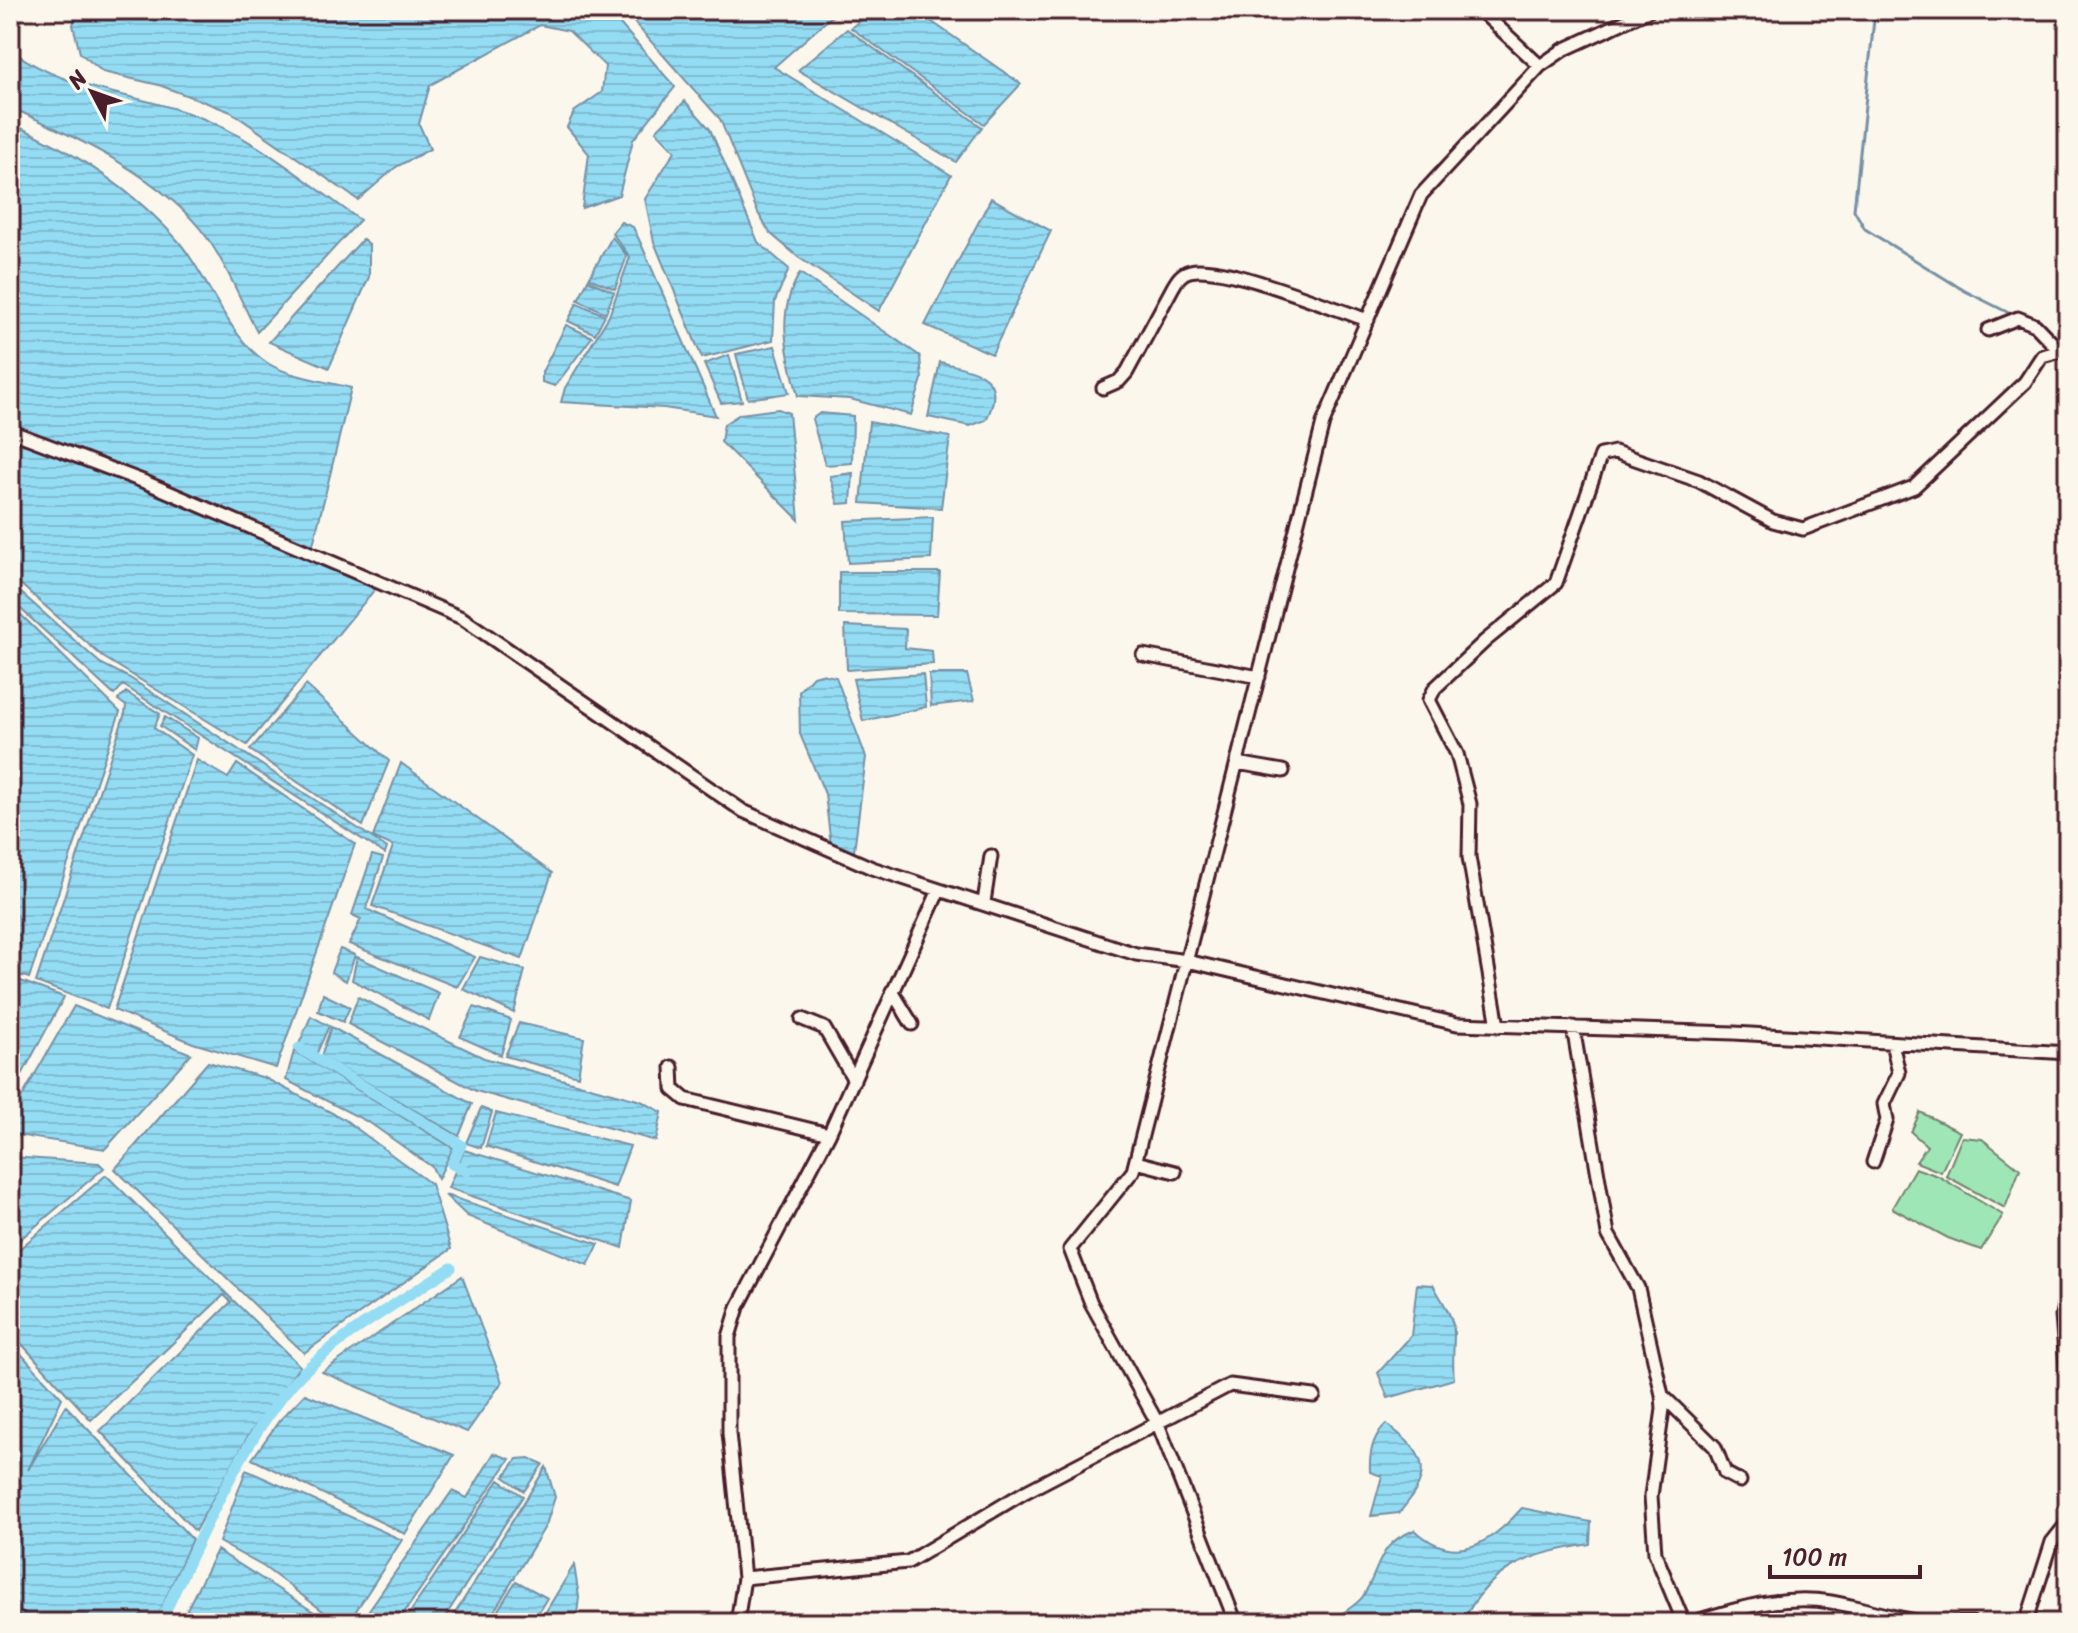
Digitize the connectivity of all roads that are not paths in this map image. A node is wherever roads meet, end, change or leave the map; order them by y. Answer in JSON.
{"nodes":[{"id":1,"x":1480,"y":10,"type":"edge"},
{"id":2,"x":1650,"y":10,"type":"edge"},
{"id":3,"x":1540,"y":66,"type":"junction"},
{"id":4,"x":1368,"y":320,"type":"junction"},
{"id":5,"x":1988,"y":330,"type":"dead end"},
{"id":6,"x":2063,"y":349,"type":"edge"},
{"id":7,"x":1103,"y":388,"type":"dead end"},
{"id":8,"x":10,"y":431,"type":"edge"},
{"id":9,"x":1143,"y":655,"type":"dead end"},
{"id":10,"x":1259,"y":677,"type":"junction"},
{"id":11,"x":1237,"y":763,"type":"junction"},
{"id":12,"x":1283,"y":771,"type":"dead end"},
{"id":13,"x":991,"y":856,"type":"dead end"},
{"id":14,"x":939,"y":890,"type":"junction"},
{"id":15,"x":984,"y":902,"type":"junction"},
{"id":16,"x":1187,"y":961,"type":"junction"},
{"id":17,"x":892,"y":991,"type":"junction"},
{"id":18,"x":802,"y":1019,"type":"dead end"},
{"id":19,"x":912,"y":1024,"type":"dead end"},
{"id":20,"x":1498,"y":1026,"type":"junction"},
{"id":21,"x":1573,"y":1027,"type":"junction"},
{"id":22,"x":1892,"y":1043,"type":"junction"},
{"id":23,"x":2068,"y":1053,"type":"edge"},
{"id":24,"x":672,"y":1067,"type":"dead end"},
{"id":25,"x":854,"y":1080,"type":"junction"},
{"id":26,"x":829,"y":1134,"type":"junction"},
{"id":27,"x":1136,"y":1162,"type":"junction"},
{"id":28,"x":1873,"y":1162,"type":"dead end"},
{"id":29,"x":1175,"y":1172,"type":"dead end"},
{"id":30,"x":2068,"y":1284,"type":"edge"},
{"id":31,"x":2068,"y":1392,"type":"edge"},
{"id":32,"x":1662,"y":1395,"type":"junction"},
{"id":33,"x":1314,"y":1396,"type":"dead end"},
{"id":34,"x":1158,"y":1424,"type":"junction"},
{"id":35,"x":1740,"y":1481,"type":"dead end"},
{"id":36,"x":2068,"y":1522,"type":"edge"},
{"id":37,"x":744,"y":1578,"type":"junction"},
{"id":38,"x":737,"y":1623,"type":"edge"},
{"id":39,"x":1236,"y":1623,"type":"edge"},
{"id":40,"x":1687,"y":1623,"type":"edge"},
{"id":41,"x":1935,"y":1623,"type":"edge"},
{"id":42,"x":1952,"y":1623,"type":"edge"},
{"id":43,"x":1972,"y":1623,"type":"edge"},
{"id":44,"x":2026,"y":1623,"type":"edge"}],
"edges":[{"from":1,"to":3,"type":"street"},
{"from":2,"to":3,"type":"street"},
{"from":3,"to":4,"type":"street"},
{"from":4,"to":7,"type":"street"},
{"from":4,"to":10,"type":"street"},
{"from":5,"to":6,"type":"street"},
{"from":6,"to":20,"type":"street"},
{"from":8,"to":14,"type":"street"},
{"from":9,"to":10,"type":"street"},
{"from":10,"to":11,"type":"street"},
{"from":11,"to":12,"type":"street"},
{"from":11,"to":16,"type":"street"},
{"from":13,"to":15,"type":"street"},
{"from":14,"to":15,"type":"street"},
{"from":14,"to":17,"type":"street"},
{"from":15,"to":16,"type":"street"},
{"from":16,"to":20,"type":"street"},
{"from":16,"to":27,"type":"street"},
{"from":17,"to":19,"type":"street"},
{"from":17,"to":25,"type":"street"},
{"from":18,"to":25,"type":"street"},
{"from":20,"to":21,"type":"street"},
{"from":21,"to":22,"type":"street"},
{"from":21,"to":32,"type":"street"},
{"from":22,"to":23,"type":"street"},
{"from":22,"to":28,"type":"street"},
{"from":24,"to":26,"type":"street"},
{"from":25,"to":26,"type":"street"},
{"from":26,"to":37,"type":"street"},
{"from":27,"to":29,"type":"street"},
{"from":27,"to":34,"type":"street"},
{"from":30,"to":31,"type":"street"},
{"from":32,"to":35,"type":"street"},
{"from":32,"to":40,"type":"street"},
{"from":33,"to":34,"type":"street"},
{"from":34,"to":37,"type":"street"},
{"from":34,"to":39,"type":"street"},
{"from":36,"to":44,"type":"street"},
{"from":37,"to":38,"type":"street"},
{"from":40,"to":41,"type":"street"},
{"from":42,"to":43,"type":"street"}]}
